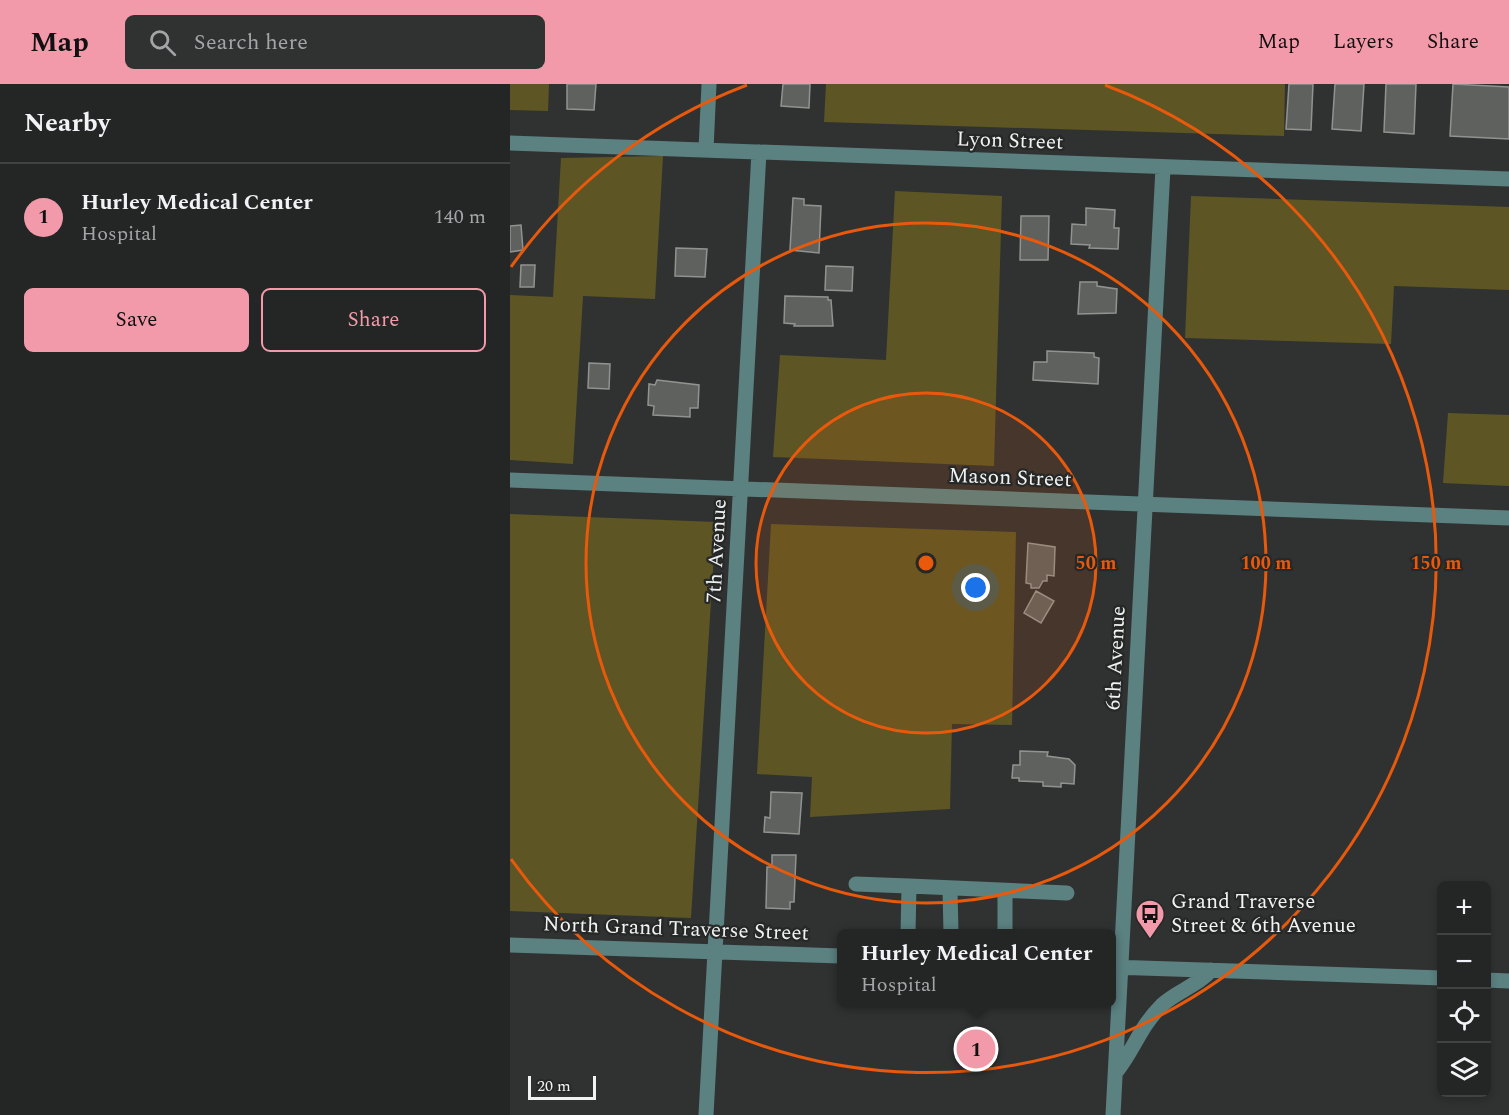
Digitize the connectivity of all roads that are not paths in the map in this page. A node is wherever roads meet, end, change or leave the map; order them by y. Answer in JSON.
{"nodes":[{"id":1,"x":709,"y":84,"type":"edge"},
{"id":2,"x":510,"y":143,"type":"edge"},
{"id":3,"x":706,"y":150,"type":"junction"},
{"id":4,"x":759,"y":152,"type":"junction"},
{"id":5,"x":1163,"y":168,"type":"junction"},
{"id":6,"x":1509,"y":179,"type":"edge"},
{"id":7,"x":510,"y":480,"type":"edge"},
{"id":8,"x":741,"y":489,"type":"junction"},
{"id":9,"x":1146,"y":505,"type":"junction"},
{"id":10,"x":1509,"y":518,"type":"edge"},
{"id":11,"x":856,"y":884,"type":"dead end"},
{"id":12,"x":909,"y":886,"type":"junction"},
{"id":13,"x":950,"y":889,"type":"junction"},
{"id":14,"x":1005,"y":891,"type":"junction"},
{"id":15,"x":1067,"y":893,"type":"dead end"},
{"id":16,"x":908,"y":929,"type":"edge"},
{"id":17,"x":951,"y":929,"type":"edge"},
{"id":18,"x":1005,"y":929,"type":"edge"},
{"id":19,"x":510,"y":945,"type":"edge"},
{"id":20,"x":715,"y":952,"type":"junction"},
{"id":21,"x":837,"y":956,"type":"edge"},
{"id":22,"x":1116,"y":967,"type":"edge"},
{"id":23,"x":1211,"y":970,"type":"junction"},
{"id":24,"x":1437,"y":978,"type":"edge"},
{"id":25,"x":1491,"y":980,"type":"edge"},
{"id":26,"x":1509,"y":981,"type":"edge"},
{"id":27,"x":1116,"y":1007,"type":"edge"},
{"id":28,"x":1115,"y":1073,"type":"junction"},
{"id":29,"x":706,"y":1115,"type":"edge"},
{"id":30,"x":1113,"y":1115,"type":"edge"}],
"edges":[{"from":1,"to":3,"type":"street"},
{"from":2,"to":3,"type":"street","name":"Lyon Street"},
{"from":3,"to":4,"type":"street","name":"Lyon Street"},
{"from":4,"to":5,"type":"street","name":"Lyon Street"},
{"from":4,"to":8,"type":"street","name":"7th Avenue"},
{"from":5,"to":6,"type":"street","name":"Lyon Street"},
{"from":5,"to":9,"type":"street","name":"6th Avenue"},
{"from":7,"to":8,"type":"street","name":"Mason Street"},
{"from":8,"to":9,"type":"street","name":"Mason Street"},
{"from":8,"to":20,"type":"street","name":"7th Avenue"},
{"from":9,"to":10,"type":"street","name":"Mason Street"},
{"from":9,"to":22,"type":"street","name":"6th Avenue"},
{"from":11,"to":12,"type":"street"},
{"from":12,"to":13,"type":"street"},
{"from":12,"to":16,"type":"street"},
{"from":13,"to":14,"type":"street"},
{"from":13,"to":17,"type":"street"},
{"from":14,"to":15,"type":"street"},
{"from":14,"to":18,"type":"street"},
{"from":19,"to":20,"type":"street","name":"North Grand Traverse Street"},
{"from":20,"to":21,"type":"street","name":"North Grand Traverse Street"},
{"from":20,"to":29,"type":"street","name":"7th Avenue"},
{"from":22,"to":23,"type":"street"},
{"from":23,"to":24,"type":"street"},
{"from":23,"to":28,"type":"street"},
{"from":25,"to":26,"type":"street"},
{"from":27,"to":28,"type":"street","name":"6th Avenue"},
{"from":28,"to":30,"type":"street","name":"6th Avenue"}]}
